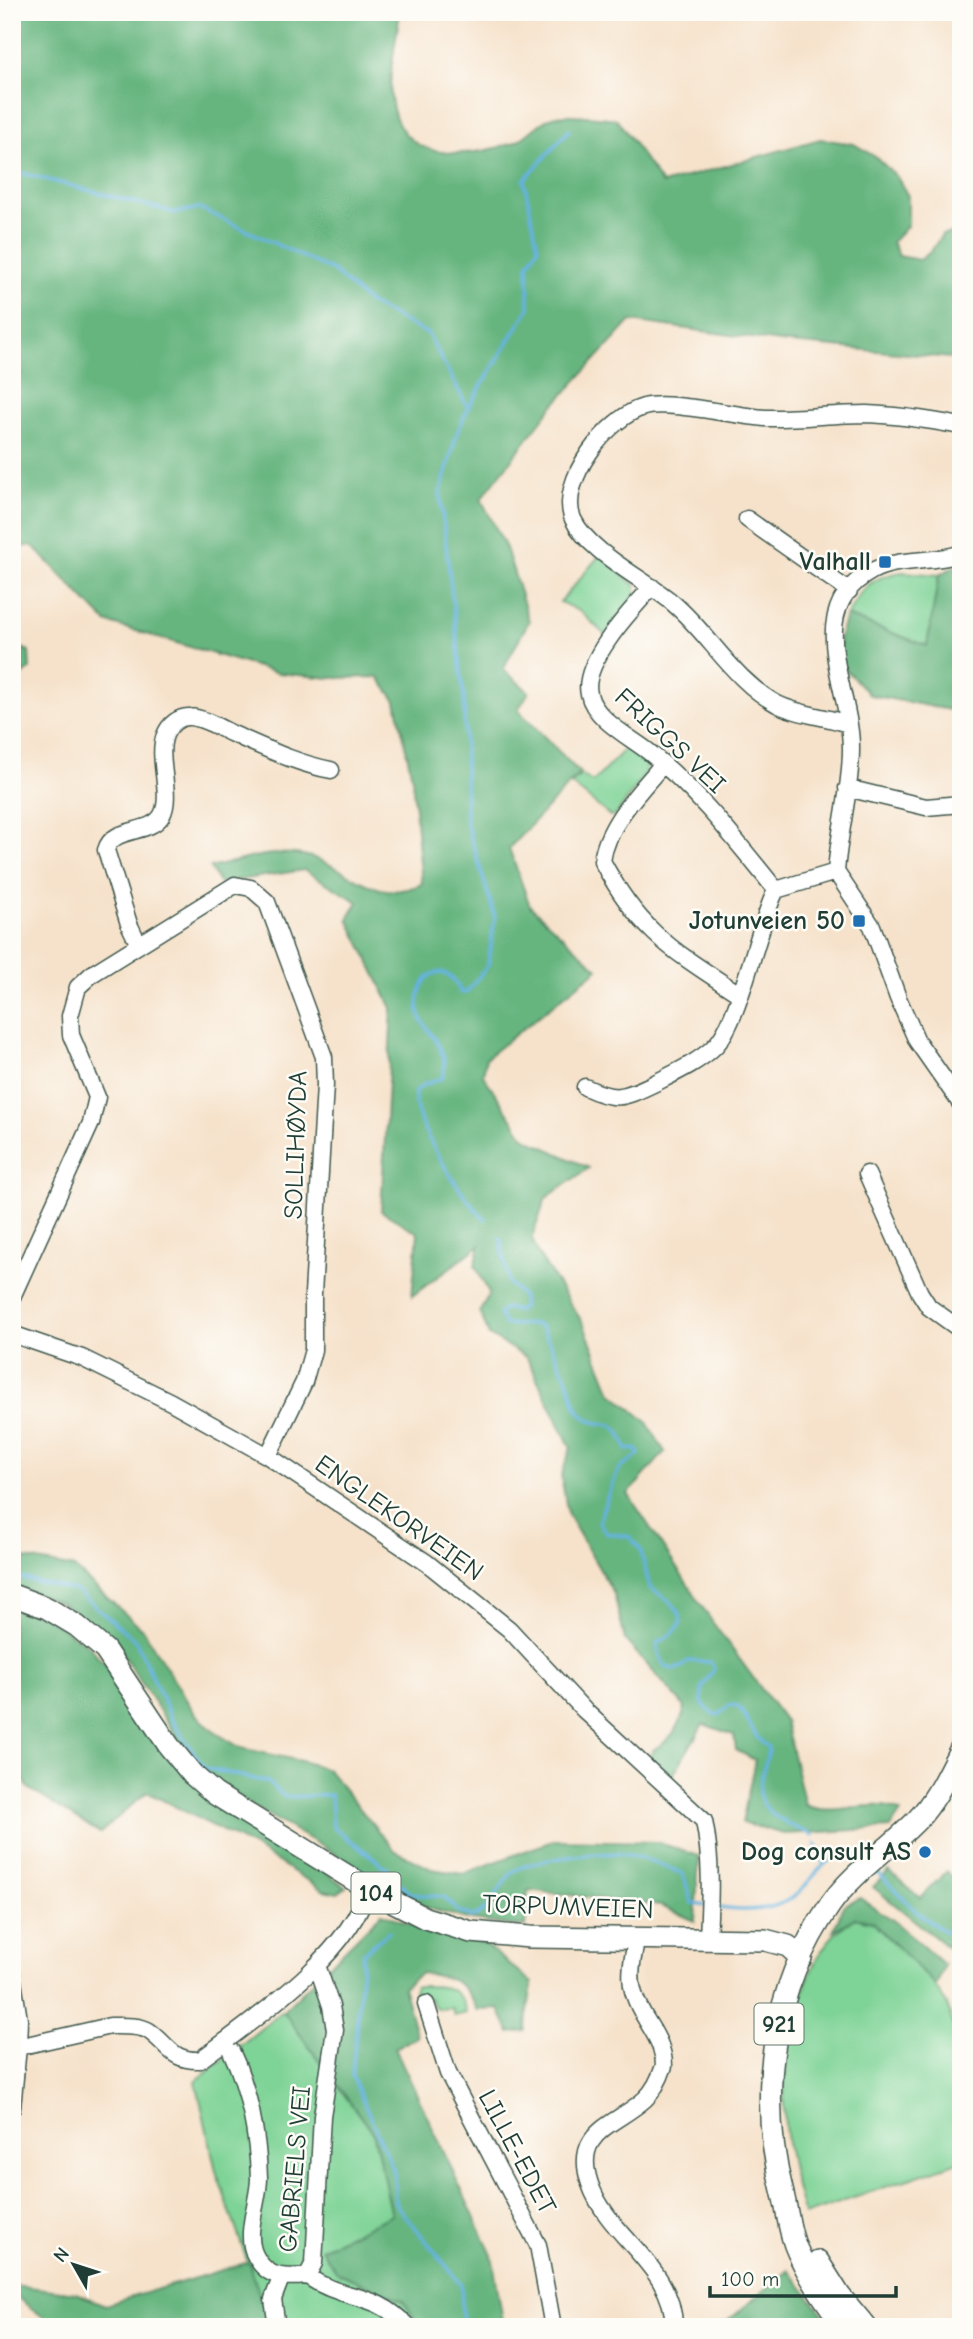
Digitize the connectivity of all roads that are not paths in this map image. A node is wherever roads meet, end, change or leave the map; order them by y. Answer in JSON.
{"nodes":[{"id":1,"x":961,"y":426,"type":"edge"},
{"id":2,"x":747,"y":519,"type":"dead end"},
{"id":3,"x":961,"y":553,"type":"edge"},
{"id":4,"x":652,"y":587,"type":"junction"},
{"id":5,"x":849,"y":592,"type":"junction"},
{"id":6,"x":848,"y":724,"type":"junction"},
{"id":7,"x":663,"y":764,"type":"junction"},
{"id":8,"x":331,"y":770,"type":"dead end"},
{"id":9,"x":847,"y":788,"type":"junction"},
{"id":10,"x":961,"y":804,"type":"edge"},
{"id":11,"x":836,"y":872,"type":"junction"},
{"id":12,"x":776,"y":890,"type":"junction"},
{"id":13,"x":139,"y":945,"type":"junction"},
{"id":14,"x":739,"y":994,"type":"junction"},
{"id":15,"x":585,"y":1087,"type":"dead end"},
{"id":16,"x":961,"y":1104,"type":"edge"},
{"id":17,"x":867,"y":1174,"type":"dead end"},
{"id":18,"x":12,"y":1297,"type":"edge"},
{"id":19,"x":961,"y":1330,"type":"edge"},
{"id":20,"x":12,"y":1334,"type":"edge"},
{"id":21,"x":268,"y":1456,"type":"junction"},
{"id":22,"x":12,"y":1595,"type":"edge"},
{"id":23,"x":961,"y":1748,"type":"edge"},
{"id":24,"x":952,"y":1786,"type":"edge"},
{"id":25,"x":367,"y":1888,"type":"junction"},
{"id":26,"x":709,"y":1929,"type":"junction"},
{"id":27,"x":637,"y":1938,"type":"junction"},
{"id":28,"x":802,"y":1958,"type":"junction"},
{"id":29,"x":317,"y":1965,"type":"junction"},
{"id":30,"x":12,"y":1975,"type":"edge"},
{"id":31,"x":426,"y":2004,"type":"dead end"},
{"id":32,"x":15,"y":2047,"type":"edge"},
{"id":33,"x":231,"y":2051,"type":"dead end"},
{"id":34,"x":12,"y":2108,"type":"edge"},
{"id":35,"x":784,"y":2196,"type":"junction"},
{"id":36,"x":307,"y":2276,"type":"junction"},
{"id":37,"x":281,"y":2278,"type":"junction"},
{"id":38,"x":277,"y":2327,"type":"edge"},
{"id":39,"x":408,"y":2327,"type":"edge"},
{"id":40,"x":553,"y":2327,"type":"edge"},
{"id":41,"x":674,"y":2327,"type":"edge"},
{"id":42,"x":845,"y":2327,"type":"edge"},
{"id":43,"x":866,"y":2327,"type":"edge"}],
"edges":[{"from":1,"to":4,"type":"street"},
{"from":2,"to":5,"type":"street"},
{"from":3,"to":5,"type":"street"},
{"from":4,"to":6,"type":"street"},
{"from":4,"to":7,"type":"street","name":"FRIGGS VEI"},
{"from":5,"to":6,"type":"street"},
{"from":6,"to":9,"type":"street"},
{"from":7,"to":12,"type":"street","name":"FRIGGS VEI"},
{"from":7,"to":14,"type":"street"},
{"from":8,"to":13,"type":"street"},
{"from":9,"to":10,"type":"street"},
{"from":9,"to":11,"type":"street"},
{"from":11,"to":12,"type":"street"},
{"from":11,"to":16,"type":"street"},
{"from":12,"to":14,"type":"street"},
{"from":13,"to":18,"type":"street","name":"SOLLIHØYDA"},
{"from":13,"to":21,"type":"street","name":"SOLLIHØYDA"},
{"from":14,"to":15,"type":"street"},
{"from":17,"to":19,"type":"street"},
{"from":20,"to":21,"type":"street","name":"ENGLEKORVEIEN"},
{"from":21,"to":26,"type":"street","name":"ENGLEKORVEIEN"},
{"from":22,"to":25,"type":"main road","name":"TORPUMVEIEN","number":"104"},
{"from":23,"to":24,"type":"main road"},
{"from":24,"to":28,"type":"main road"},
{"from":25,"to":27,"type":"main road","name":"TORPUMVEIEN","number":"104"},
{"from":25,"to":29,"type":"street"},
{"from":26,"to":27,"type":"main road","name":"TORPUMVEIEN","number":"104"},
{"from":26,"to":28,"type":"main road","name":"TORPUMVEIEN","number":"104"},
{"from":27,"to":41,"type":"street","name":"LILLE-EDET"},
{"from":28,"to":35,"type":"main road","number":"921"},
{"from":29,"to":32,"type":"street"},
{"from":29,"to":36,"type":"street","name":"GABRIELS VEI"},
{"from":30,"to":32,"type":"street"},
{"from":31,"to":40,"type":"street","name":"LILLE-EDET"},
{"from":32,"to":34,"type":"street"},
{"from":33,"to":37,"type":"street","name":"GABRIELS VEI"},
{"from":35,"to":42,"type":"main road","number":"921"},
{"from":35,"to":43,"type":"main road","number":"921"},
{"from":36,"to":37,"type":"street","name":"GABRIELS VEI"},
{"from":36,"to":39,"type":"street"},
{"from":37,"to":38,"type":"street"}]}
